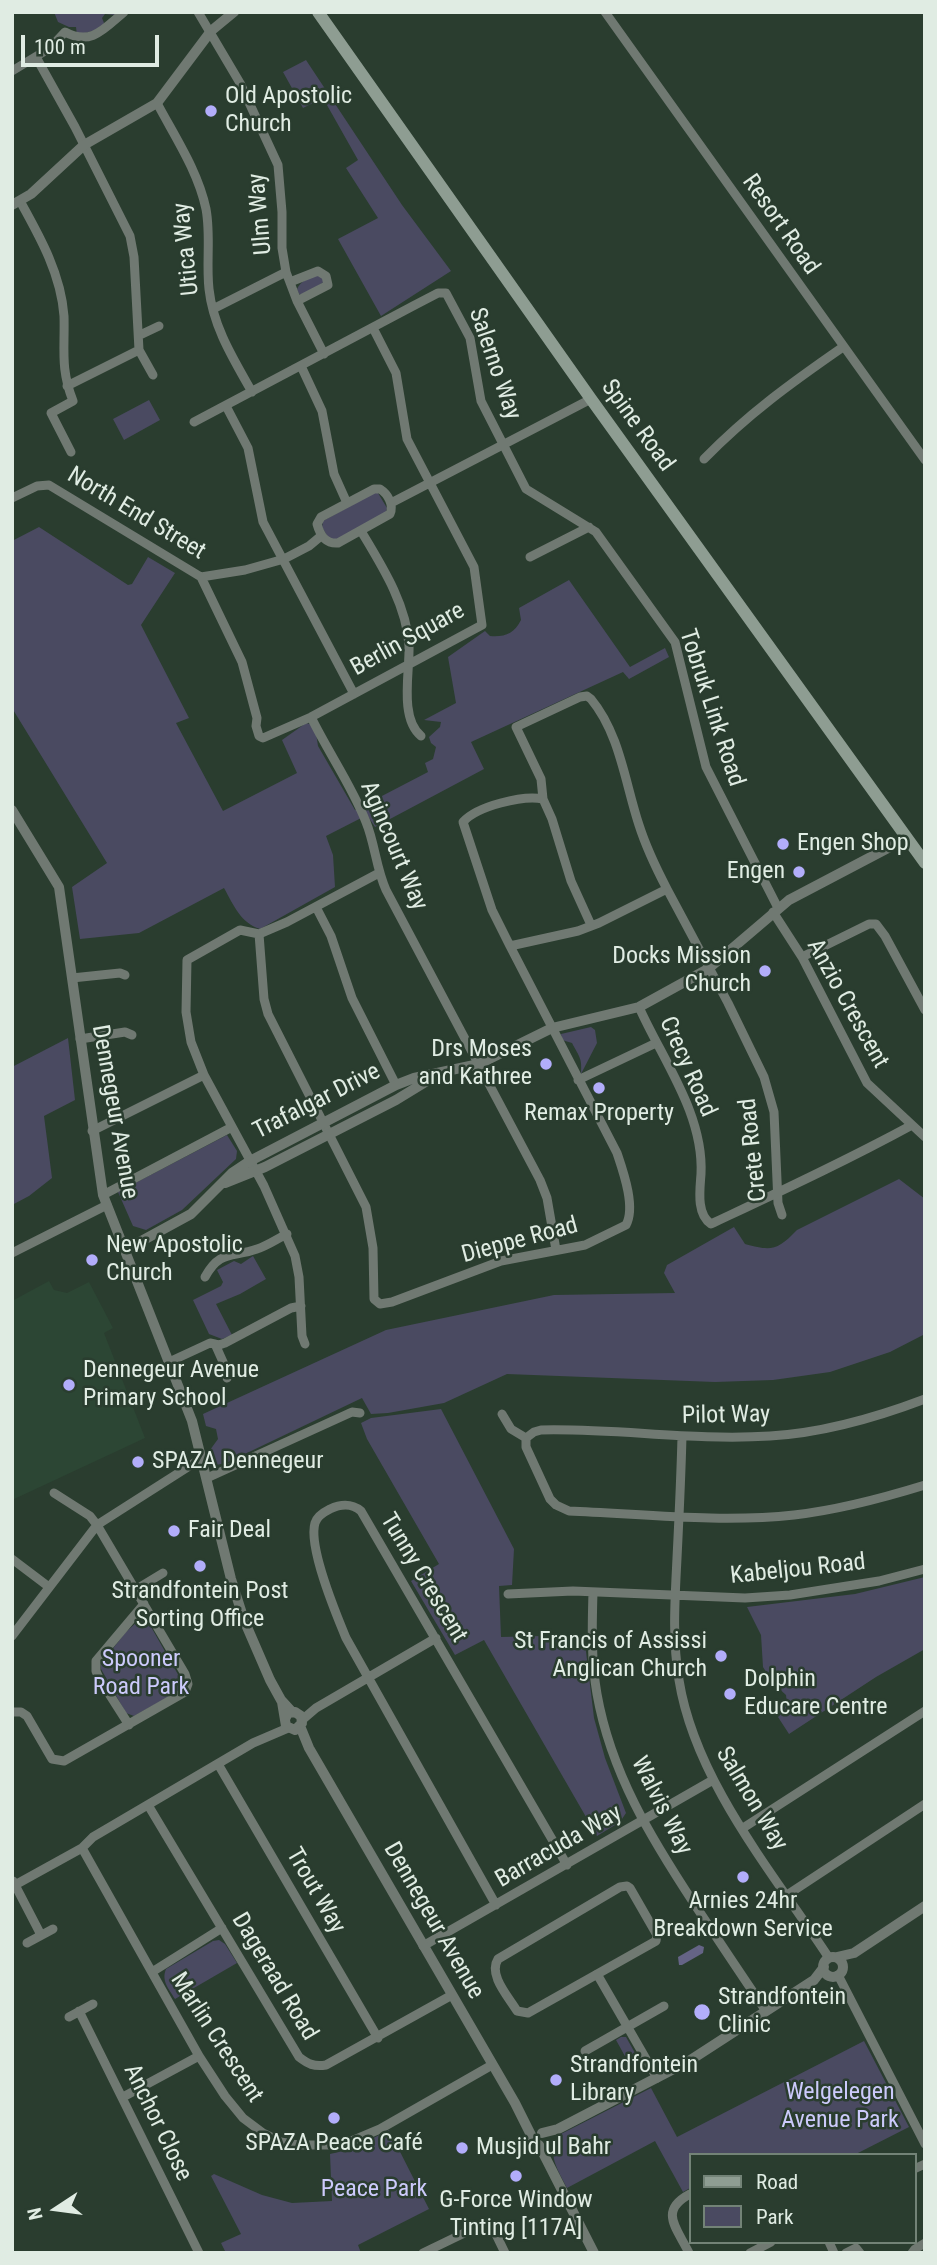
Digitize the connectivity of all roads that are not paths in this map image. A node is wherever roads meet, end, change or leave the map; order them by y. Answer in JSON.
{"nodes":[{"id":1,"x":124,"y":12,"type":"edge"},
{"id":2,"x":198,"y":12,"type":"edge"},
{"id":3,"x":234,"y":12,"type":"edge"},
{"id":4,"x":318,"y":12,"type":"edge"},
{"id":5,"x":605,"y":12,"type":"edge"},
{"id":6,"x":211,"y":31,"type":"junction"},
{"id":7,"x":36,"y":57,"type":"junction"},
{"id":8,"x":12,"y":71,"type":"edge"},
{"id":9,"x":157,"y":103,"type":"junction"},
{"id":10,"x":83,"y":145,"type":"junction"},
{"id":11,"x":16,"y":203,"type":"edge"},
{"id":12,"x":286,"y":272,"type":"junction"},
{"id":13,"x":290,"y":282,"type":"junction"},
{"id":14,"x":297,"y":301,"type":"junction"},
{"id":15,"x":213,"y":309,"type":"junction"},
{"id":16,"x":159,"y":326,"type":"dead end"},
{"id":17,"x":373,"y":328,"type":"junction"},
{"id":18,"x":140,"y":335,"type":"junction"},
{"id":19,"x":843,"y":347,"type":"junction"},
{"id":20,"x":139,"y":350,"type":"junction"},
{"id":21,"x":324,"y":354,"type":"junction"},
{"id":22,"x":301,"y":366,"type":"junction"},
{"id":23,"x":153,"y":375,"type":"dead end"},
{"id":24,"x":67,"y":386,"type":"junction"},
{"id":25,"x":252,"y":392,"type":"junction"},
{"id":26,"x":591,"y":399,"type":"junction"},
{"id":27,"x":226,"y":406,"type":"junction"},
{"id":28,"x":194,"y":422,"type":"dead end"},
{"id":29,"x":503,"y":446,"type":"junction"},
{"id":30,"x":71,"y":452,"type":"dead end"},
{"id":31,"x":704,"y":459,"type":"dead end"},
{"id":32,"x":925,"y":460,"type":"edge"},
{"id":33,"x":430,"y":484,"type":"junction"},
{"id":34,"x":12,"y":498,"type":"edge"},
{"id":35,"x":347,"y":503,"type":"junction"},
{"id":36,"x":391,"y":503,"type":"junction"},
{"id":37,"x":589,"y":527,"type":"junction"},
{"id":38,"x":361,"y":531,"type":"junction"},
{"id":39,"x":321,"y":536,"type":"junction"},
{"id":40,"x":530,"y":557,"type":"dead end"},
{"id":41,"x":284,"y":559,"type":"junction"},
{"id":42,"x":201,"y":577,"type":"junction"},
{"id":43,"x":408,"y":665,"type":"junction"},
{"id":44,"x":354,"y":694,"type":"junction"},
{"id":45,"x":311,"y":717,"type":"junction"},
{"id":46,"x":421,"y":736,"type":"dead end"},
{"id":47,"x":543,"y":799,"type":"junction"},
{"id":48,"x":12,"y":810,"type":"edge"},
{"id":49,"x":907,"y":838,"type":"junction"},
{"id":50,"x":925,"y":863,"type":"edge"},
{"id":51,"x":379,"y":873,"type":"junction"},
{"id":52,"x":667,"y":889,"type":"junction"},
{"id":53,"x":317,"y":906,"type":"junction"},
{"id":54,"x":775,"y":910,"type":"junction"},
{"id":55,"x":591,"y":925,"type":"junction"},
{"id":56,"x":258,"y":934,"type":"junction"},
{"id":57,"x":510,"y":946,"type":"junction"},
{"id":58,"x":802,"y":957,"type":"junction"},
{"id":59,"x":708,"y":969,"type":"junction"},
{"id":60,"x":125,"y":975,"type":"dead end"},
{"id":61,"x":72,"y":978,"type":"junction"},
{"id":62,"x":639,"y":1007,"type":"junction"},
{"id":63,"x":925,"y":1010,"type":"edge"},
{"id":64,"x":552,"y":1028,"type":"junction"},
{"id":65,"x":132,"y":1035,"type":"dead end"},
{"id":66,"x":80,"y":1040,"type":"junction"},
{"id":67,"x":656,"y":1043,"type":"junction"},
{"id":68,"x":479,"y":1064,"type":"junction"},
{"id":69,"x":204,"y":1075,"type":"junction"},
{"id":70,"x":437,"y":1075,"type":"junction"},
{"id":71,"x":578,"y":1080,"type":"junction"},
{"id":72,"x":396,"y":1085,"type":"junction"},
{"id":73,"x":323,"y":1123,"type":"junction"},
{"id":74,"x":912,"y":1125,"type":"junction"},
{"id":75,"x":232,"y":1127,"type":"junction"},
{"id":76,"x":92,"y":1131,"type":"junction"},
{"id":77,"x":329,"y":1134,"type":"junction"},
{"id":78,"x":925,"y":1137,"type":"edge"},
{"id":79,"x":250,"y":1161,"type":"junction"},
{"id":80,"x":255,"y":1172,"type":"junction"},
{"id":81,"x":225,"y":1183,"type":"junction"},
{"id":82,"x":779,"y":1191,"type":"junction"},
{"id":83,"x":105,"y":1200,"type":"junction"},
{"id":84,"x":782,"y":1215,"type":"dead end"},
{"id":85,"x":287,"y":1234,"type":"junction"},
{"id":86,"x":125,"y":1250,"type":"junction"},
{"id":87,"x":556,"y":1251,"type":"junction"},
{"id":88,"x":12,"y":1254,"type":"edge"},
{"id":89,"x":205,"y":1278,"type":"dead end"},
{"id":90,"x":301,"y":1306,"type":"junction"},
{"id":91,"x":215,"y":1344,"type":"junction"},
{"id":92,"x":305,"y":1344,"type":"dead end"},
{"id":93,"x":169,"y":1362,"type":"junction"},
{"id":94,"x":227,"y":1378,"type":"dead end"},
{"id":95,"x":925,"y":1399,"type":"edge"},
{"id":96,"x":360,"y":1413,"type":"dead end"},
{"id":97,"x":502,"y":1414,"type":"dead end"},
{"id":98,"x":682,"y":1436,"type":"junction"},
{"id":99,"x":526,"y":1438,"type":"junction"},
{"id":100,"x":202,"y":1458,"type":"junction"},
{"id":101,"x":208,"y":1478,"type":"junction"},
{"id":102,"x":925,"y":1485,"type":"edge"},
{"id":103,"x":54,"y":1493,"type":"dead end"},
{"id":104,"x":679,"y":1516,"type":"junction"},
{"id":105,"x":97,"y":1525,"type":"junction"},
{"id":106,"x":12,"y":1559,"type":"edge"},
{"id":107,"x":925,"y":1569,"type":"edge"},
{"id":108,"x":163,"y":1573,"type":"dead end"},
{"id":109,"x":49,"y":1587,"type":"junction"},
{"id":110,"x":135,"y":1590,"type":"junction"},
{"id":111,"x":593,"y":1592,"type":"junction"},
{"id":112,"x":508,"y":1594,"type":"dead end"},
{"id":113,"x":674,"y":1596,"type":"junction"},
{"id":114,"x":144,"y":1604,"type":"junction"},
{"id":115,"x":12,"y":1636,"type":"edge"},
{"id":116,"x":436,"y":1638,"type":"junction"},
{"id":117,"x":368,"y":1678,"type":"junction"},
{"id":118,"x":925,"y":1711,"type":"edge"},
{"id":119,"x":12,"y":1712,"type":"edge"},
{"id":120,"x":293,"y":1721,"type":"junction"},
{"id":121,"x":129,"y":1725,"type":"junction"},
{"id":122,"x":218,"y":1764,"type":"junction"},
{"id":123,"x":713,"y":1780,"type":"junction"},
{"id":124,"x":925,"y":1804,"type":"edge"},
{"id":125,"x":149,"y":1805,"type":"junction"},
{"id":126,"x":642,"y":1821,"type":"junction"},
{"id":127,"x":743,"y":1828,"type":"junction"},
{"id":128,"x":82,"y":1848,"type":"junction"},
{"id":129,"x":566,"y":1865,"type":"junction"},
{"id":130,"x":14,"y":1882,"type":"edge"},
{"id":131,"x":787,"y":1895,"type":"junction"},
{"id":132,"x":496,"y":1905,"type":"junction"},
{"id":133,"x":925,"y":1906,"type":"edge"},
{"id":134,"x":222,"y":1928,"type":"junction"},
{"id":135,"x":53,"y":1929,"type":"dead end"},
{"id":136,"x":41,"y":1936,"type":"junction"},
{"id":137,"x":27,"y":1943,"type":"dead end"},
{"id":138,"x":423,"y":1946,"type":"junction"},
{"id":139,"x":833,"y":1967,"type":"junction"},
{"id":140,"x":152,"y":1972,"type":"junction"},
{"id":141,"x":597,"y":1974,"type":"junction"},
{"id":142,"x":452,"y":1995,"type":"junction"},
{"id":143,"x":93,"y":2004,"type":"dead end"},
{"id":144,"x":663,"y":2006,"type":"dead end"},
{"id":145,"x":79,"y":2011,"type":"junction"},
{"id":146,"x":766,"y":2011,"type":"junction"},
{"id":147,"x":69,"y":2017,"type":"dead end"},
{"id":148,"x":628,"y":2026,"type":"junction"},
{"id":149,"x":377,"y":2038,"type":"junction"},
{"id":150,"x":586,"y":2051,"type":"dead end"},
{"id":151,"x":199,"y":2056,"type":"junction"},
{"id":152,"x":492,"y":2065,"type":"junction"},
{"id":153,"x":657,"y":2078,"type":"junction"},
{"id":154,"x":123,"y":2097,"type":"junction"},
{"id":155,"x":539,"y":2138,"type":"junction"},
{"id":156,"x":925,"y":2144,"type":"edge"},
{"id":157,"x":688,"y":2195,"type":"edge"},
{"id":158,"x":925,"y":2243,"type":"edge"},
{"id":159,"x":767,"y":2244,"type":"edge"},
{"id":160,"x":199,"y":2253,"type":"edge"},
{"id":161,"x":423,"y":2253,"type":"edge"},
{"id":162,"x":505,"y":2253,"type":"edge"},
{"id":163,"x":594,"y":2253,"type":"edge"},
{"id":164,"x":689,"y":2253,"type":"edge"},
{"id":165,"x":750,"y":2253,"type":"edge"},
{"id":166,"x":846,"y":2253,"type":"edge"},
{"id":167,"x":860,"y":2253,"type":"edge"},
{"id":168,"x":912,"y":2253,"type":"edge"}],
"edges":[{"from":1,"to":7,"type":"street"},
{"from":2,"to":6,"type":"street","name":"Ulm Way"},
{"from":3,"to":6,"type":"street"},
{"from":4,"to":26,"type":"main road","name":"Spine Road"},
{"from":5,"to":19,"type":"street","name":"Resort Road"},
{"from":6,"to":9,"type":"street"},
{"from":6,"to":12,"type":"street","name":"Ulm Way"},
{"from":7,"to":8,"type":"street"},
{"from":7,"to":10,"type":"street"},
{"from":9,"to":10,"type":"street"},
{"from":9,"to":15,"type":"street","name":"Utica Way"},
{"from":10,"to":11,"type":"street"},
{"from":10,"to":18,"type":"street"},
{"from":11,"to":24,"type":"street"},
{"from":12,"to":13,"type":"street","name":"Ulm Way"},
{"from":12,"to":15,"type":"street"},
{"from":13,"to":14,"type":"street","name":"Ulm Way"},
{"from":13,"to":14,"type":"street","name":"Ulm Way"},
{"from":14,"to":21,"type":"street","name":"Ulm Way"},
{"from":15,"to":25,"type":"street","name":"Utica Way"},
{"from":16,"to":18,"type":"street"},
{"from":17,"to":21,"type":"street"},
{"from":17,"to":29,"type":"street","name":"Salerno Way"},
{"from":17,"to":33,"type":"street","name":"Berlin Square"},
{"from":18,"to":20,"type":"street"},
{"from":19,"to":31,"type":"street"},
{"from":19,"to":32,"type":"street","name":"Resort Road"},
{"from":20,"to":23,"type":"street"},
{"from":20,"to":24,"type":"street"},
{"from":21,"to":22,"type":"street"},
{"from":22,"to":25,"type":"street"},
{"from":22,"to":35,"type":"street"},
{"from":24,"to":30,"type":"street"},
{"from":25,"to":27,"type":"street"},
{"from":26,"to":29,"type":"street"},
{"from":26,"to":49,"type":"main road","name":"Spine Road"},
{"from":27,"to":28,"type":"street"},
{"from":27,"to":41,"type":"street","name":"Berlin Square"},
{"from":29,"to":33,"type":"street"},
{"from":29,"to":37,"type":"street","name":"Tobruk Link Road"},
{"from":33,"to":36,"type":"street"},
{"from":33,"to":43,"type":"street","name":"Berlin Square"},
{"from":34,"to":42,"type":"street","name":"North End Street"},
{"from":35,"to":36,"type":"street"},
{"from":35,"to":39,"type":"street"},
{"from":36,"to":38,"type":"street"},
{"from":37,"to":40,"type":"street"},
{"from":37,"to":54,"type":"street","name":"Tobruk Link Road"},
{"from":38,"to":39,"type":"street"},
{"from":38,"to":43,"type":"street"},
{"from":39,"to":41,"type":"street","name":"North End Street"},
{"from":41,"to":42,"type":"street","name":"North End Street"},
{"from":41,"to":44,"type":"street","name":"Berlin Square"},
{"from":42,"to":45,"type":"street"},
{"from":43,"to":44,"type":"street","name":"Berlin Square"},
{"from":43,"to":46,"type":"street"},
{"from":44,"to":45,"type":"street"},
{"from":45,"to":51,"type":"street","name":"Agincourt Way"},
{"from":47,"to":52,"type":"street","name":"Crete Road"},
{"from":47,"to":55,"type":"street"},
{"from":47,"to":57,"type":"street"},
{"from":48,"to":61,"type":"street","name":"Dennegeur Avenue"},
{"from":49,"to":50,"type":"main road","name":"Spine Road"},
{"from":49,"to":54,"type":"street","name":"Trafalgar Drive"},
{"from":51,"to":53,"type":"street"},
{"from":51,"to":68,"type":"street","name":"Agincourt Way"},
{"from":52,"to":55,"type":"street"},
{"from":52,"to":59,"type":"street","name":"Crete Road"},
{"from":53,"to":56,"type":"street"},
{"from":53,"to":72,"type":"street"},
{"from":54,"to":58,"type":"street","name":"Anzio Crescent"},
{"from":54,"to":59,"type":"street","name":"Trafalgar Drive"},
{"from":55,"to":57,"type":"street"},
{"from":56,"to":69,"type":"street"},
{"from":56,"to":73,"type":"street"},
{"from":57,"to":64,"type":"street"},
{"from":58,"to":63,"type":"street"},
{"from":58,"to":74,"type":"street","name":"Anzio Crescent"},
{"from":59,"to":62,"type":"street","name":"Trafalgar Drive"},
{"from":59,"to":82,"type":"street","name":"Crete Road"},
{"from":60,"to":61,"type":"street"},
{"from":61,"to":66,"type":"street","name":"Dennegeur Avenue"},
{"from":62,"to":64,"type":"street","name":"Trafalgar Drive"},
{"from":62,"to":67,"type":"street","name":"Crecy Road"},
{"from":64,"to":68,"type":"street","name":"Trafalgar Drive"},
{"from":64,"to":71,"type":"street"},
{"from":65,"to":66,"type":"street"},
{"from":66,"to":76,"type":"street","name":"Dennegeur Avenue"},
{"from":67,"to":71,"type":"street"},
{"from":67,"to":82,"type":"street","name":"Crecy Road"},
{"from":68,"to":70,"type":"street","name":"Trafalgar Drive"},
{"from":68,"to":87,"type":"street","name":"Agincourt Way"},
{"from":69,"to":75,"type":"street"},
{"from":69,"to":76,"type":"street"},
{"from":70,"to":72,"type":"street","name":"Trafalgar Drive"},
{"from":70,"to":77,"type":"street","name":"Trafalgar Drive"},
{"from":71,"to":87,"type":"street","name":"Dieppe Road"},
{"from":72,"to":73,"type":"street","name":"Trafalgar Drive"},
{"from":73,"to":77,"type":"street"},
{"from":73,"to":79,"type":"street","name":"Trafalgar Drive"},
{"from":74,"to":78,"type":"street","name":"Anzio Crescent"},
{"from":74,"to":82,"type":"street"},
{"from":75,"to":79,"type":"street"},
{"from":75,"to":83,"type":"street"},
{"from":76,"to":83,"type":"street","name":"Dennegeur Avenue"},
{"from":77,"to":80,"type":"street","name":"Trafalgar Drive"},
{"from":77,"to":87,"type":"street","name":"Dieppe Road"},
{"from":79,"to":80,"type":"street"},
{"from":79,"to":81,"type":"street","name":"Trafalgar Drive"},
{"from":80,"to":81,"type":"street","name":"Trafalgar Drive"},
{"from":80,"to":85,"type":"street"},
{"from":81,"to":86,"type":"street","name":"Trafalgar Drive"},
{"from":82,"to":84,"type":"street","name":"Crete Road"},
{"from":83,"to":86,"type":"street","name":"Dennegeur Avenue"},
{"from":83,"to":88,"type":"street"},
{"from":85,"to":89,"type":"street"},
{"from":85,"to":90,"type":"street"},
{"from":86,"to":93,"type":"street","name":"Dennegeur Avenue"},
{"from":90,"to":91,"type":"street"},
{"from":90,"to":92,"type":"street"},
{"from":91,"to":93,"type":"street"},
{"from":91,"to":94,"type":"street"},
{"from":93,"to":100,"type":"street","name":"Dennegeur Avenue"},
{"from":95,"to":98,"type":"street","name":"Pilot Way"},
{"from":96,"to":101,"type":"street"},
{"from":97,"to":99,"type":"street"},
{"from":98,"to":99,"type":"street","name":"Pilot Way"},
{"from":98,"to":104,"type":"street","name":"Salmon Way"},
{"from":99,"to":104,"type":"street"},
{"from":100,"to":101,"type":"street","name":"Dennegeur Avenue"},
{"from":100,"to":105,"type":"street"},
{"from":101,"to":120,"type":"street","name":"Dennegeur Avenue"},
{"from":102,"to":104,"type":"street"},
{"from":103,"to":105,"type":"street"},
{"from":104,"to":113,"type":"street","name":"Salmon Way"},
{"from":105,"to":109,"type":"street"},
{"from":105,"to":110,"type":"street"},
{"from":106,"to":109,"type":"street"},
{"from":107,"to":113,"type":"street","name":"Kabeljou Road"},
{"from":108,"to":110,"type":"street"},
{"from":109,"to":115,"type":"street"},
{"from":110,"to":114,"type":"street"},
{"from":111,"to":112,"type":"street","name":"Kabeljou Road"},
{"from":111,"to":113,"type":"street","name":"Kabeljou Road"},
{"from":111,"to":126,"type":"street","name":"Walvis Way"},
{"from":113,"to":123,"type":"street","name":"Salmon Way"},
{"from":114,"to":121,"type":"street"},
{"from":114,"to":121,"type":"street"},
{"from":116,"to":117,"type":"street"},
{"from":116,"to":117,"type":"street","name":"Tunny Crescent"},
{"from":116,"to":129,"type":"street","name":"Tunny Crescent"},
{"from":117,"to":120,"type":"street"},
{"from":117,"to":132,"type":"street","name":"Tunny Crescent"},
{"from":118,"to":127,"type":"street"},
{"from":119,"to":121,"type":"street"},
{"from":120,"to":122,"type":"street"},
{"from":120,"to":138,"type":"street","name":"Dennegeur Avenue"},
{"from":122,"to":125,"type":"street"},
{"from":122,"to":149,"type":"street","name":"Trout Way"},
{"from":123,"to":126,"type":"street","name":"Barracuda Way"},
{"from":123,"to":127,"type":"street","name":"Salmon Way"},
{"from":124,"to":131,"type":"street"},
{"from":125,"to":128,"type":"street"},
{"from":125,"to":134,"type":"street","name":"Dageraad Road"},
{"from":126,"to":129,"type":"street","name":"Barracuda Way"},
{"from":126,"to":146,"type":"street","name":"Walvis Way"},
{"from":127,"to":131,"type":"street","name":"Salmon Way"},
{"from":128,"to":130,"type":"street"},
{"from":128,"to":140,"type":"street","name":"Marlin Crescent"},
{"from":129,"to":132,"type":"street","name":"Barracuda Way"},
{"from":130,"to":136,"type":"street"},
{"from":131,"to":139,"type":"street","name":"Salmon Way"},
{"from":132,"to":138,"type":"street","name":"Barracuda Way"},
{"from":133,"to":139,"type":"street"},
{"from":134,"to":140,"type":"street"},
{"from":134,"to":149,"type":"street","name":"Dageraad Road"},
{"from":135,"to":136,"type":"street"},
{"from":136,"to":137,"type":"street"},
{"from":138,"to":142,"type":"street","name":"Dennegeur Avenue"},
{"from":139,"to":146,"type":"street"},
{"from":139,"to":156,"type":"street","name":"Salmon Way"},
{"from":140,"to":151,"type":"street","name":"Marlin Crescent"},
{"from":141,"to":141,"type":"street"},
{"from":141,"to":148,"type":"street"},
{"from":142,"to":149,"type":"street","name":"Dageraad Road"},
{"from":142,"to":152,"type":"street","name":"Dennegeur Avenue"},
{"from":143,"to":145,"type":"street"},
{"from":144,"to":148,"type":"street"},
{"from":145,"to":147,"type":"street"},
{"from":145,"to":154,"type":"street","name":"Anchor Close"},
{"from":146,"to":153,"type":"street"},
{"from":148,"to":150,"type":"street"},
{"from":148,"to":153,"type":"street"},
{"from":151,"to":152,"type":"street","name":"Marlin Crescent"},
{"from":151,"to":154,"type":"street"},
{"from":152,"to":155,"type":"street","name":"Dennegeur Avenue"},
{"from":153,"to":155,"type":"street"},
{"from":154,"to":160,"type":"street","name":"Anchor Close"},
{"from":155,"to":163,"type":"street","name":"Dennegeur Avenue"},
{"from":157,"to":164,"type":"street"},
{"from":158,"to":168,"type":"street"},
{"from":159,"to":165,"type":"street"},
{"from":161,"to":162,"type":"street"},
{"from":166,"to":167,"type":"street"}]}
